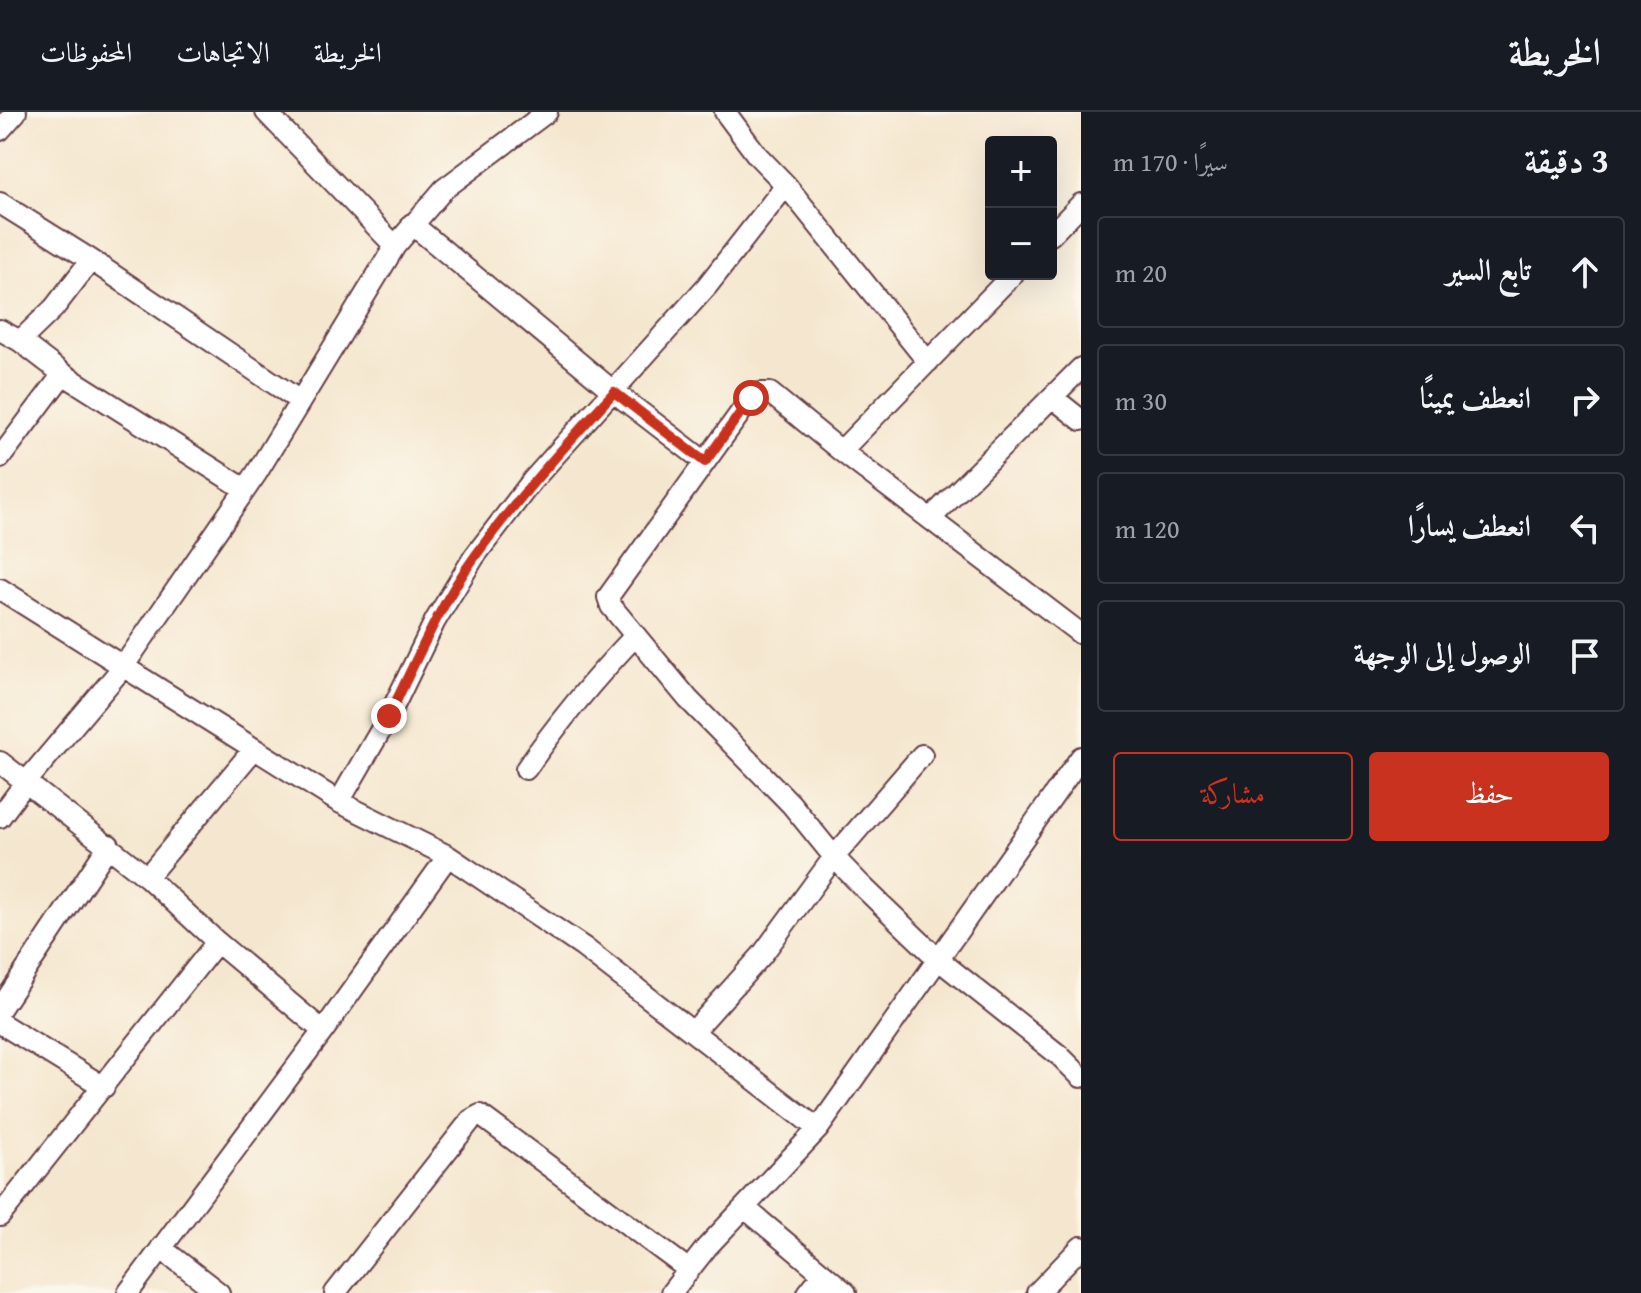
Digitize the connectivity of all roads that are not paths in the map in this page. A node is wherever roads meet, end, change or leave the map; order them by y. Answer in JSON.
{"nodes":[{"id":1,"x":16,"y":112,"type":"edge"},
{"id":2,"x":266,"y":112,"type":"edge"},
{"id":3,"x":725,"y":112,"type":"edge"},
{"id":4,"x":536,"y":115,"type":"edge"},
{"id":5,"x":0,"y":130,"type":"edge"},
{"id":6,"x":786,"y":185,"type":"junction"},
{"id":7,"x":0,"y":203,"type":"edge"},
{"id":8,"x":1081,"y":204,"type":"edge"},
{"id":9,"x":412,"y":224,"type":"junction"},
{"id":10,"x":1057,"y":229,"type":"edge"},
{"id":11,"x":395,"y":246,"type":"junction"},
{"id":12,"x":91,"y":260,"type":"junction"},
{"id":13,"x":1007,"y":280,"type":"edge"},
{"id":14,"x":0,"y":330,"type":"edge"},
{"id":15,"x":20,"y":341,"type":"junction"},
{"id":16,"x":928,"y":362,"type":"junction"},
{"id":17,"x":1081,"y":368,"type":"edge"},
{"id":18,"x":63,"y":374,"type":"junction"},
{"id":19,"x":614,"y":392,"type":"junction"},
{"id":20,"x":1052,"y":397,"type":"junction"},
{"id":21,"x":300,"y":401,"type":"junction"},
{"id":22,"x":1081,"y":420,"type":"edge"},
{"id":23,"x":841,"y":451,"type":"junction"},
{"id":24,"x":0,"y":458,"type":"edge"},
{"id":25,"x":705,"y":462,"type":"junction"},
{"id":26,"x":245,"y":489,"type":"junction"},
{"id":27,"x":930,"y":519,"type":"junction"},
{"id":28,"x":0,"y":589,"type":"edge"},
{"id":29,"x":1081,"y":634,"type":"edge"},
{"id":30,"x":635,"y":636,"type":"junction"},
{"id":31,"x":123,"y":667,"type":"junction"},
{"id":32,"x":254,"y":749,"type":"junction"},
{"id":33,"x":922,"y":755,"type":"dead end"},
{"id":34,"x":1081,"y":757,"type":"edge"},
{"id":35,"x":0,"y":762,"type":"edge"},
{"id":36,"x":526,"y":769,"type":"dead end"},
{"id":37,"x":26,"y":782,"type":"junction"},
{"id":38,"x":339,"y":802,"type":"junction"},
{"id":39,"x":0,"y":817,"type":"edge"},
{"id":40,"x":109,"y":845,"type":"junction"},
{"id":41,"x":448,"y":856,"type":"junction"},
{"id":42,"x":834,"y":857,"type":"junction"},
{"id":43,"x":147,"y":877,"type":"junction"},
{"id":44,"x":217,"y":942,"type":"junction"},
{"id":45,"x":939,"y":960,"type":"junction"},
{"id":46,"x":0,"y":1009,"type":"edge"},
{"id":47,"x":0,"y":1023,"type":"edge"},
{"id":48,"x":323,"y":1031,"type":"junction"},
{"id":49,"x":693,"y":1032,"type":"junction"},
{"id":50,"x":1081,"y":1077,"type":"edge"},
{"id":51,"x":104,"y":1087,"type":"junction"},
{"id":52,"x":818,"y":1129,"type":"junction"},
{"id":53,"x":745,"y":1208,"type":"junction"},
{"id":54,"x":0,"y":1216,"type":"edge"},
{"id":55,"x":1081,"y":1247,"type":"edge"},
{"id":56,"x":161,"y":1248,"type":"junction"},
{"id":57,"x":689,"y":1270,"type":"junction"},
{"id":58,"x":823,"y":1274,"type":"junction"},
{"id":59,"x":1044,"y":1286,"type":"edge"},
{"id":60,"x":128,"y":1293,"type":"edge"},
{"id":61,"x":219,"y":1293,"type":"edge"},
{"id":62,"x":335,"y":1293,"type":"edge"},
{"id":63,"x":671,"y":1293,"type":"edge"},
{"id":64,"x":808,"y":1293,"type":"edge"},
{"id":65,"x":846,"y":1293,"type":"edge"},
{"id":66,"x":1067,"y":1293,"type":"edge"}],
"edges":[{"from":1,"to":5,"type":"street"},
{"from":2,"to":11,"type":"street"},
{"from":3,"to":6,"type":"street"},
{"from":4,"to":9,"type":"street"},
{"from":6,"to":16,"type":"street"},
{"from":6,"to":19,"type":"street"},
{"from":7,"to":12,"type":"street"},
{"from":8,"to":10,"type":"street"},
{"from":9,"to":11,"type":"street"},
{"from":9,"to":19,"type":"street"},
{"from":11,"to":21,"type":"street"},
{"from":12,"to":15,"type":"street"},
{"from":12,"to":21,"type":"street"},
{"from":13,"to":16,"type":"street"},
{"from":14,"to":15,"type":"street"},
{"from":15,"to":18,"type":"street"},
{"from":16,"to":23,"type":"street"},
{"from":17,"to":20,"type":"street"},
{"from":18,"to":24,"type":"street"},
{"from":18,"to":26,"type":"street"},
{"from":19,"to":25,"type":"street"},
{"from":19,"to":38,"type":"street"},
{"from":20,"to":22,"type":"street"},
{"from":20,"to":27,"type":"street"},
{"from":21,"to":26,"type":"street"},
{"from":23,"to":25,"type":"street"},
{"from":23,"to":27,"type":"street"},
{"from":25,"to":30,"type":"street"},
{"from":26,"to":31,"type":"street"},
{"from":27,"to":29,"type":"street"},
{"from":28,"to":31,"type":"street"},
{"from":30,"to":36,"type":"street"},
{"from":30,"to":42,"type":"street"},
{"from":31,"to":32,"type":"street"},
{"from":31,"to":37,"type":"street"},
{"from":32,"to":38,"type":"street"},
{"from":32,"to":43,"type":"street"},
{"from":33,"to":42,"type":"street"},
{"from":34,"to":45,"type":"street"},
{"from":35,"to":37,"type":"street"},
{"from":37,"to":39,"type":"street"},
{"from":37,"to":40,"type":"street"},
{"from":38,"to":41,"type":"street"},
{"from":40,"to":43,"type":"street"},
{"from":40,"to":46,"type":"street"},
{"from":41,"to":48,"type":"street"},
{"from":41,"to":49,"type":"street"},
{"from":42,"to":45,"type":"street"},
{"from":42,"to":49,"type":"street"},
{"from":43,"to":44,"type":"street"},
{"from":44,"to":48,"type":"street"},
{"from":44,"to":51,"type":"street"},
{"from":45,"to":50,"type":"street"},
{"from":45,"to":52,"type":"street"},
{"from":47,"to":51,"type":"street"},
{"from":48,"to":56,"type":"street"},
{"from":49,"to":52,"type":"street"},
{"from":51,"to":54,"type":"street"},
{"from":52,"to":53,"type":"street"},
{"from":53,"to":57,"type":"street"},
{"from":53,"to":58,"type":"street"},
{"from":55,"to":59,"type":"street"},
{"from":56,"to":60,"type":"street"},
{"from":56,"to":61,"type":"street"},
{"from":57,"to":62,"type":"street"},
{"from":57,"to":63,"type":"street"},
{"from":58,"to":64,"type":"street"},
{"from":58,"to":65,"type":"street"},
{"from":59,"to":66,"type":"street"}]}
